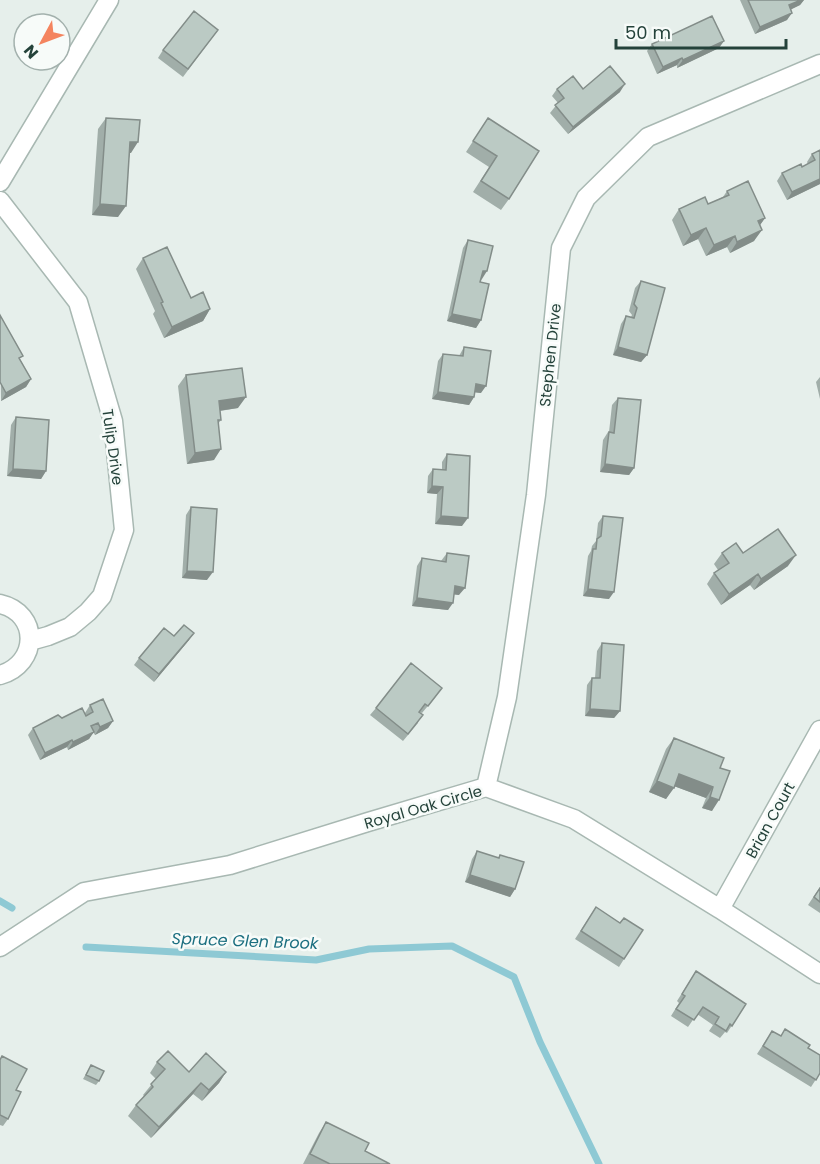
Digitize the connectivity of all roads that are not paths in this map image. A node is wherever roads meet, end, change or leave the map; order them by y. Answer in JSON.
{"nodes":[{"id":1,"x":108,"y":0,"type":"edge"},
{"id":2,"x":820,"y":64,"type":"edge"},
{"id":3,"x":0,"y":183,"type":"edge"},
{"id":4,"x":0,"y":201,"type":"edge"},
{"id":5,"x":0,"y":604,"type":"edge"},
{"id":6,"x":30,"y":641,"type":"junction"},
{"id":7,"x":0,"y":675,"type":"edge"},
{"id":8,"x":820,"y":730,"type":"edge"},
{"id":9,"x":486,"y":788,"type":"junction"},
{"id":10,"x":720,"y":909,"type":"junction"},
{"id":11,"x":0,"y":947,"type":"edge"},
{"id":12,"x":820,"y":974,"type":"edge"}],
"edges":[{"from":1,"to":3,"type":"street"},
{"from":2,"to":9,"type":"street","name":"Stephen Drive"},
{"from":4,"to":6,"type":"street","name":"Tulip Drive"},
{"from":5,"to":6,"type":"street"},
{"from":6,"to":7,"type":"street"},
{"from":8,"to":10,"type":"street","name":"Brian Court"},
{"from":9,"to":10,"type":"street","name":"Royal Oak Circle"},
{"from":9,"to":11,"type":"street","name":"Royal Oak Circle"},
{"from":10,"to":12,"type":"street","name":"Royal Oak Circle"}]}
